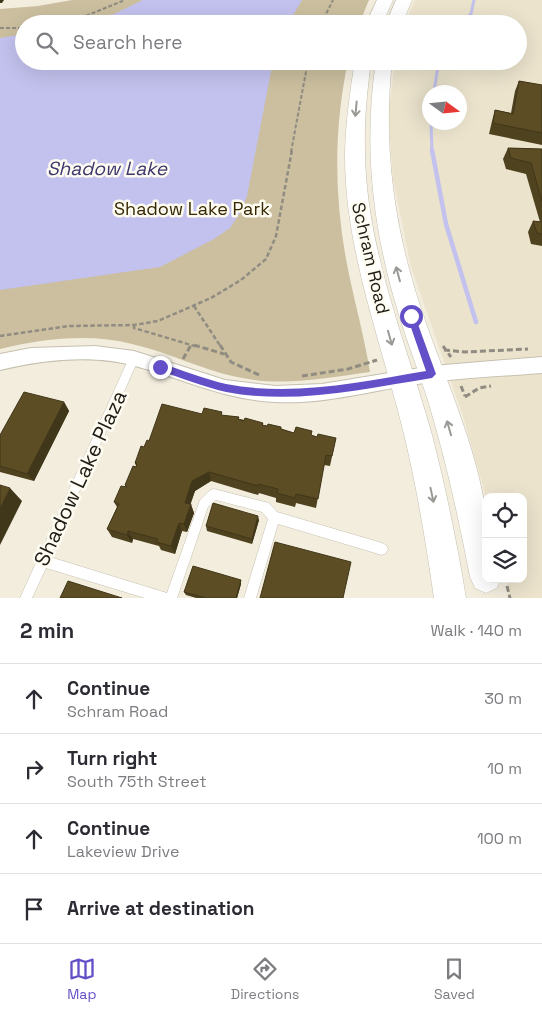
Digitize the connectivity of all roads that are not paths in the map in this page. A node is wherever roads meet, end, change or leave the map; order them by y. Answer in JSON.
{"nodes":[{"id":1,"x":384,"y":0,"type":"edge"},
{"id":2,"x":404,"y":0,"type":"edge"},
{"id":3,"x":378,"y":15,"type":"edge"},
{"id":4,"x":398,"y":15,"type":"edge"},
{"id":5,"x":362,"y":70,"type":"edge"},
{"id":6,"x":383,"y":70,"type":"edge"},
{"id":7,"x":539,"y":357,"type":"edge"},
{"id":8,"x":134,"y":358,"type":"junction"},
{"id":9,"x":0,"y":362,"type":"edge"},
{"id":10,"x":432,"y":374,"type":"junction"},
{"id":11,"x":402,"y":379,"type":"junction"},
{"id":12,"x":274,"y":517,"type":"junction"},
{"id":13,"x":382,"y":549,"type":"dead end"},
{"id":14,"x":43,"y":560,"type":"junction"},
{"id":15,"x":482,"y":560,"type":"edge"},
{"id":16,"x":487,"y":583,"type":"edge"},
{"id":17,"x":26,"y":598,"type":"edge"},
{"id":18,"x":164,"y":598,"type":"edge"},
{"id":19,"x":171,"y":598,"type":"edge"},
{"id":20,"x":250,"y":598,"type":"edge"},
{"id":21,"x":450,"y":598,"type":"edge"},
{"id":22,"x":490,"y":598,"type":"edge"}],
"edges":[{"from":1,"to":3,"type":"main road"},
{"from":2,"to":4,"type":"main road"},
{"from":5,"to":11,"type":"main road","name":"Schram Road","one_way":true},
{"from":10,"to":6,"type":"main road","name":"Schram Road","one_way":true},
{"from":7,"to":10,"type":"street"},
{"from":8,"to":9,"type":"street"},
{"from":8,"to":11,"type":"street"},
{"from":8,"to":14,"type":"lane","name":"Shadow Lake Plaza"},
{"from":10,"to":11,"type":"street"},
{"from":15,"to":10,"type":"main road","name":"Schram Road","one_way":true},
{"from":11,"to":21,"type":"main road","name":"Schram Road","one_way":true},
{"from":12,"to":13,"type":"lane"},
{"from":12,"to":19,"type":"lane"},
{"from":12,"to":20,"type":"lane"},
{"from":14,"to":17,"type":"lane","name":"Shadow Lake Plaza"},
{"from":14,"to":18,"type":"lane"},
{"from":16,"to":22,"type":"main road","name":"Schram Road"}]}
